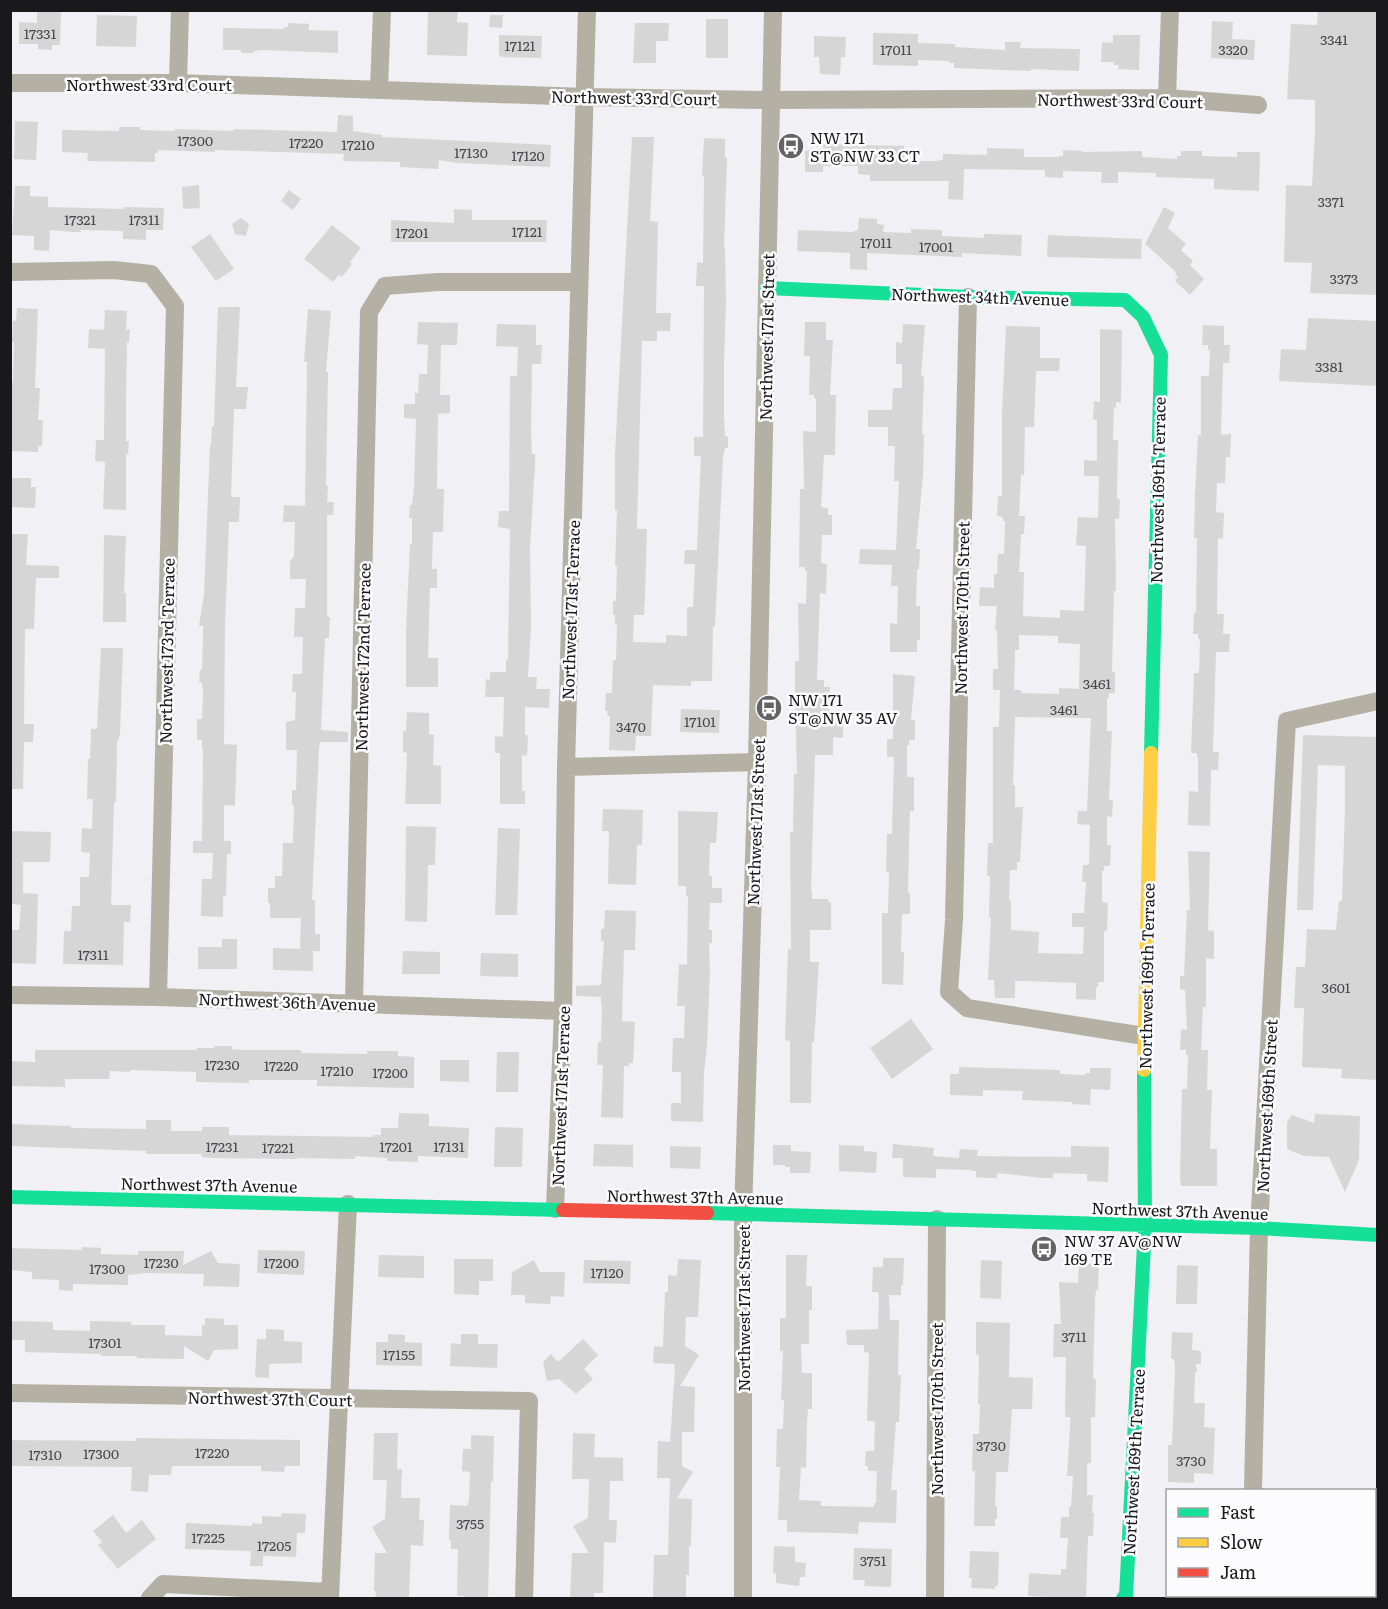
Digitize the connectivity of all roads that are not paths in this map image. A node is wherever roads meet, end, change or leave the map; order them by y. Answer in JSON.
{"nodes":[{"id":1,"x":180,"y":10,"type":"edge"},
{"id":2,"x":382,"y":10,"type":"edge"},
{"id":3,"x":587,"y":10,"type":"edge"},
{"id":4,"x":773,"y":10,"type":"edge"},
{"id":5,"x":1170,"y":10,"type":"edge"},
{"id":6,"x":178,"y":82,"type":"junction"},
{"id":7,"x":10,"y":84,"type":"edge"},
{"id":8,"x":379,"y":89,"type":"junction"},
{"id":9,"x":585,"y":97,"type":"junction"},
{"id":10,"x":1167,"y":98,"type":"junction"},
{"id":11,"x":770,"y":100,"type":"junction"},
{"id":12,"x":1258,"y":105,"type":"dead end"},
{"id":13,"x":10,"y":272,"type":"edge"},
{"id":14,"x":578,"y":282,"type":"junction"},
{"id":15,"x":767,"y":288,"type":"junction"},
{"id":16,"x":968,"y":297,"type":"junction"},
{"id":17,"x":1161,"y":356,"type":"joint"},
{"id":18,"x":1377,"y":701,"type":"edge"},
{"id":19,"x":757,"y":762,"type":"junction"},
{"id":20,"x":566,"y":767,"type":"junction"},
{"id":21,"x":10,"y":995,"type":"edge"},
{"id":22,"x":158,"y":997,"type":"junction"},
{"id":23,"x":354,"y":1003,"type":"junction"},
{"id":24,"x":563,"y":1011,"type":"junction"},
{"id":25,"x":1144,"y":1036,"type":"junction"},
{"id":26,"x":10,"y":1197,"type":"edge"},
{"id":27,"x":348,"y":1204,"type":"junction"},
{"id":28,"x":555,"y":1209,"type":"junction"},
{"id":29,"x":743,"y":1214,"type":"junction"},
{"id":30,"x":937,"y":1219,"type":"junction"},
{"id":31,"x":1145,"y":1225,"type":"junction"},
{"id":32,"x":1259,"y":1228,"type":"junction"},
{"id":33,"x":1377,"y":1235,"type":"edge"},
{"id":34,"x":10,"y":1394,"type":"edge"},
{"id":35,"x":340,"y":1400,"type":"junction"},
{"id":36,"x":1253,"y":1489,"type":"edge"},
{"id":37,"x":330,"y":1595,"type":"edge"},
{"id":38,"x":1124,"y":1597,"type":"edge"},
{"id":39,"x":150,"y":1599,"type":"edge"},
{"id":40,"x":525,"y":1599,"type":"edge"},
{"id":41,"x":743,"y":1599,"type":"edge"},
{"id":42,"x":935,"y":1599,"type":"edge"}],
"edges":[{"from":1,"to":6,"type":"street"},
{"from":2,"to":8,"type":"street"},
{"from":3,"to":9,"type":"street","name":"Northwest 171st Terrace"},
{"from":4,"to":11,"type":"street","name":"Northwest 171st Street"},
{"from":5,"to":10,"type":"street"},
{"from":6,"to":7,"type":"street","name":"Northwest 33rd Court"},
{"from":6,"to":8,"type":"street","name":"Northwest 33rd Court"},
{"from":8,"to":9,"type":"street","name":"Northwest 33rd Court"},
{"from":9,"to":11,"type":"street","name":"Northwest 33rd Court"},
{"from":9,"to":14,"type":"street","name":"Northwest 171st Terrace"},
{"from":10,"to":11,"type":"street","name":"Northwest 33rd Court"},
{"from":10,"to":12,"type":"street","name":"Northwest 33rd Court"},
{"from":11,"to":15,"type":"street","name":"Northwest 171st Street"},
{"from":13,"to":22,"type":"street","name":"Northwest 173rd Terrace"},
{"from":14,"to":20,"type":"street","name":"Northwest 171st Terrace"},
{"from":14,"to":23,"type":"street","name":"Northwest 172nd Terrace"},
{"from":15,"to":16,"type":"street","name":"Northwest 34th Avenue"},
{"from":15,"to":19,"type":"street","name":"Northwest 171st Street"},
{"from":16,"to":17,"type":"street","name":"Northwest 34th Avenue"},
{"from":16,"to":25,"type":"street","name":"Northwest 170th Street"},
{"from":17,"to":25,"type":"street","name":"Northwest 169th Terrace"},
{"from":18,"to":32,"type":"street","name":"Northwest 169th Street"},
{"from":19,"to":20,"type":"street"},
{"from":19,"to":29,"type":"street","name":"Northwest 171st Street"},
{"from":20,"to":24,"type":"street","name":"Northwest 171st Terrace"},
{"from":21,"to":22,"type":"street","name":"Northwest 36th Avenue"},
{"from":22,"to":23,"type":"street","name":"Northwest 36th Avenue"},
{"from":23,"to":24,"type":"street","name":"Northwest 36th Avenue"},
{"from":24,"to":28,"type":"street","name":"Northwest 171st Terrace"},
{"from":25,"to":31,"type":"street","name":"Northwest 169th Terrace"},
{"from":26,"to":27,"type":"street","name":"Northwest 37th Avenue"},
{"from":27,"to":28,"type":"street","name":"Northwest 37th Avenue"},
{"from":27,"to":35,"type":"street"},
{"from":28,"to":29,"type":"street","name":"Northwest 37th Avenue"},
{"from":29,"to":30,"type":"street","name":"Northwest 37th Avenue"},
{"from":29,"to":41,"type":"street","name":"Northwest 171st Street"},
{"from":30,"to":31,"type":"street","name":"Northwest 37th Avenue"},
{"from":30,"to":42,"type":"street","name":"Northwest 170th Street"},
{"from":31,"to":32,"type":"street","name":"Northwest 37th Avenue"},
{"from":31,"to":38,"type":"street","name":"Northwest 169th Terrace"},
{"from":32,"to":33,"type":"street","name":"Northwest 37th Avenue"},
{"from":32,"to":36,"type":"street","name":"Northwest 169th Street"},
{"from":34,"to":35,"type":"street","name":"Northwest 37th Court"},
{"from":35,"to":37,"type":"street"},
{"from":35,"to":40,"type":"street","name":"Northwest 37th Court"},
{"from":37,"to":39,"type":"street"}]}
